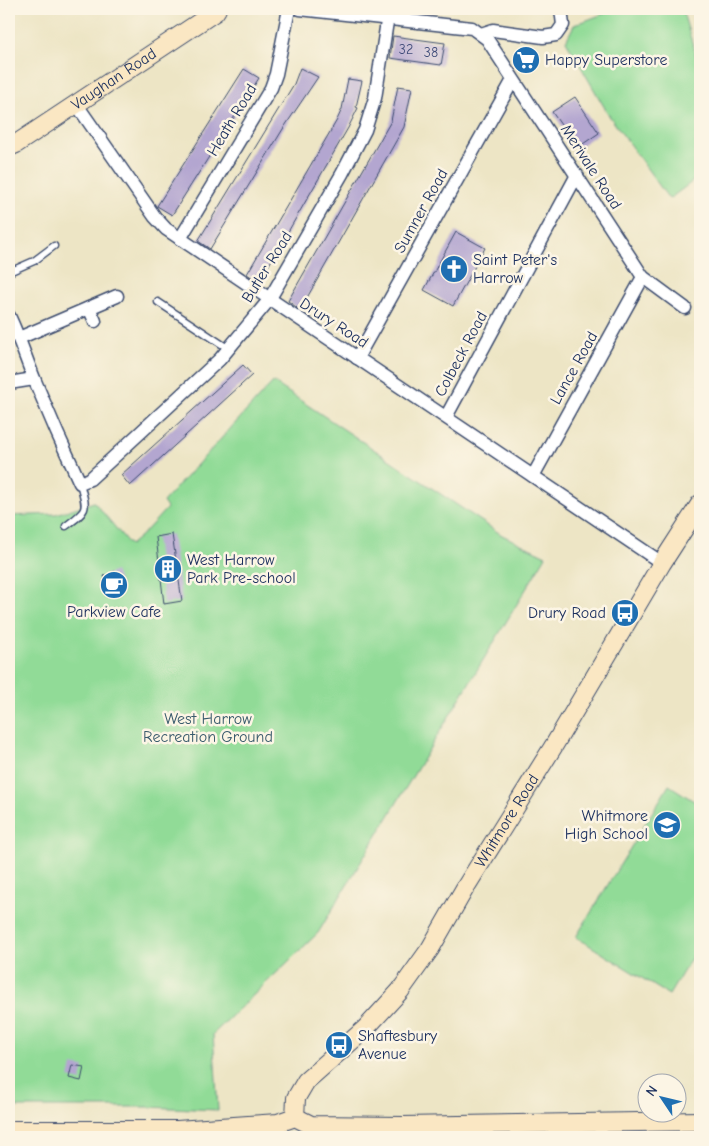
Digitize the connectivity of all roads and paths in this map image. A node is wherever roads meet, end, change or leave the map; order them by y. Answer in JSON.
{"nodes":[{"id":1,"x":217,"y":9,"type":"edge"},
{"id":2,"x":289,"y":9,"type":"edge"},
{"id":3,"x":300,"y":9,"type":"edge"},
{"id":4,"x":561,"y":9,"type":"edge"},
{"id":5,"x":389,"y":14,"type":"edge"},
{"id":6,"x":482,"y":34,"type":"junction"},
{"id":7,"x":512,"y":80,"type":"junction"},
{"id":8,"x":77,"y":105,"type":"junction"},
{"id":9,"x":9,"y":147,"type":"edge"},
{"id":10,"x":577,"y":175,"type":"junction"},
{"id":11,"x":180,"y":239,"type":"junction"},
{"id":12,"x":54,"y":246,"type":"dead end"},
{"id":13,"x":9,"y":272,"type":"edge"},
{"id":14,"x":643,"y":277,"type":"junction"},
{"id":15,"x":117,"y":296,"type":"dead end"},
{"id":16,"x":269,"y":300,"type":"junction"},
{"id":17,"x":158,"y":302,"type":"dead end"},
{"id":18,"x":89,"y":308,"type":"junction"},
{"id":19,"x":685,"y":308,"type":"dead end"},
{"id":20,"x":9,"y":316,"type":"edge"},
{"id":21,"x":95,"y":321,"type":"dead end"},
{"id":22,"x":19,"y":338,"type":"junction"},
{"id":23,"x":229,"y":349,"type":"junction"},
{"id":24,"x":357,"y":358,"type":"junction"},
{"id":25,"x":34,"y":379,"type":"junction"},
{"id":26,"x":9,"y":383,"type":"edge"},
{"id":27,"x":446,"y":417,"type":"junction"},
{"id":28,"x":533,"y":476,"type":"junction"},
{"id":29,"x":80,"y":483,"type":"junction"},
{"id":30,"x":700,"y":504,"type":"edge"},
{"id":31,"x":66,"y":526,"type":"dead end"},
{"id":32,"x":662,"y":563,"type":"junction"},
{"id":33,"x":295,"y":1117,"type":"junction"},
{"id":34,"x":700,"y":1121,"type":"edge"},
{"id":35,"x":9,"y":1130,"type":"edge"},
{"id":36,"x":600,"y":1130,"type":"edge"},
{"id":37,"x":112,"y":1133,"type":"edge"},
{"id":38,"x":177,"y":1133,"type":"edge"}],
"edges":[{"from":1,"to":8,"type":"street","name":"Vaughan Road"},
{"from":2,"to":11,"type":"street","name":"Heath Road"},
{"from":3,"to":5,"type":"street"},
{"from":4,"to":6,"type":"street"},
{"from":5,"to":6,"type":"street"},
{"from":5,"to":16,"type":"street","name":"Butler Road"},
{"from":6,"to":7,"type":"street","name":"Merivale Road"},
{"from":7,"to":10,"type":"street","name":"Merivale Road"},
{"from":7,"to":24,"type":"street","name":"Sumner Road"},
{"from":8,"to":9,"type":"street","name":"Vaughan Road"},
{"from":8,"to":11,"type":"street","name":"Drury Road"},
{"from":10,"to":14,"type":"street","name":"Merivale Road"},
{"from":10,"to":27,"type":"street","name":"Colbeck Road"},
{"from":11,"to":16,"type":"street","name":"Drury Road"},
{"from":12,"to":13,"type":"lane"},
{"from":14,"to":19,"type":"street","name":"Merivale Road"},
{"from":14,"to":28,"type":"street","name":"Lance Road"},
{"from":15,"to":18,"type":"street"},
{"from":16,"to":23,"type":"street","name":"Butler Road"},
{"from":16,"to":24,"type":"street","name":"Drury Road"},
{"from":17,"to":23,"type":"lane"},
{"from":18,"to":21,"type":"street"},
{"from":18,"to":22,"type":"street"},
{"from":20,"to":22,"type":"street"},
{"from":22,"to":25,"type":"street"},
{"from":23,"to":29,"type":"street","name":"Butler Road"},
{"from":24,"to":27,"type":"street","name":"Drury Road"},
{"from":25,"to":26,"type":"street"},
{"from":25,"to":29,"type":"street"},
{"from":27,"to":28,"type":"street","name":"Drury Road"},
{"from":28,"to":32,"type":"street","name":"Drury Road"},
{"from":29,"to":31,"type":"lane"},
{"from":30,"to":32,"type":"street","name":"Whitmore Road"},
{"from":32,"to":33,"type":"street","name":"Whitmore Road"},
{"from":33,"to":36,"type":"street"},
{"from":33,"to":38,"type":"street"},
{"from":34,"to":36,"type":"street"},
{"from":35,"to":37,"type":"street"},
{"from":37,"to":38,"type":"street"}]}
